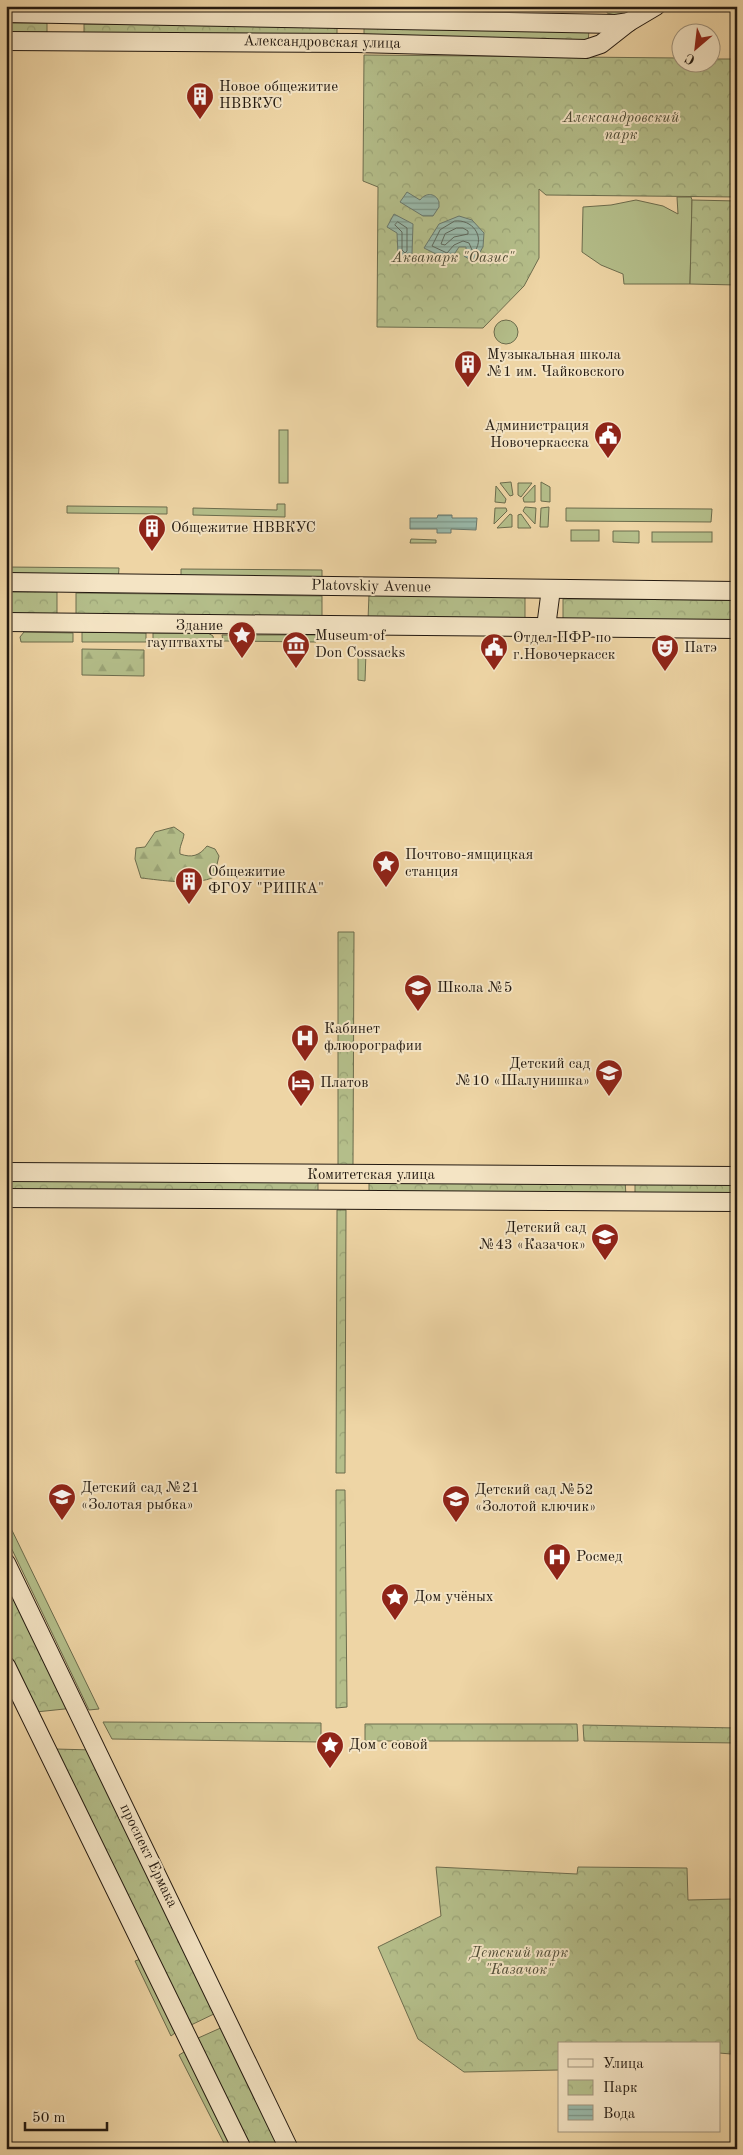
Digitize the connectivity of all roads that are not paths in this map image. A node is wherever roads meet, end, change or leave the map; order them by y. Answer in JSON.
{"nodes":[{"id":1,"x":656,"y":6,"type":"edge"},
{"id":2,"x":6,"y":13,"type":"edge"},
{"id":3,"x":629,"y":22,"type":"junction"},
{"id":4,"x":6,"y":41,"type":"edge"},
{"id":5,"x":6,"y":582,"type":"edge"},
{"id":6,"x":551,"y":589,"type":"junction"},
{"id":7,"x":737,"y":591,"type":"edge"},
{"id":8,"x":6,"y":622,"type":"edge"},
{"id":9,"x":546,"y":627,"type":"junction"},
{"id":10,"x":737,"y":629,"type":"edge"},
{"id":11,"x":6,"y":1172,"type":"edge"},
{"id":12,"x":737,"y":1176,"type":"edge"},
{"id":13,"x":6,"y":1198,"type":"edge"},
{"id":14,"x":737,"y":1202,"type":"edge"},
{"id":15,"x":6,"y":1563,"type":"edge"},
{"id":16,"x":6,"y":1666,"type":"edge"},
{"id":17,"x":242,"y":2149,"type":"edge"},
{"id":18,"x":289,"y":2149,"type":"edge"}],
"edges":[{"from":1,"to":3,"type":"street","name":"Александровская улица"},
{"from":2,"to":3,"type":"street","name":"Александровская улица"},
{"from":3,"to":4,"type":"street","name":"Александровская улица"},
{"from":5,"to":6,"type":"street","name":"Platovskiy Avenue"},
{"from":6,"to":7,"type":"street","name":"Platovskiy Avenue"},
{"from":6,"to":9,"type":"street"},
{"from":8,"to":9,"type":"street"},
{"from":9,"to":10,"type":"street"},
{"from":11,"to":12,"type":"street","name":"Комитетская улица"},
{"from":13,"to":14,"type":"street","name":"Комитетская улица"},
{"from":15,"to":18,"type":"street","name":"проспект Ермака"},
{"from":16,"to":17,"type":"street"}]}
